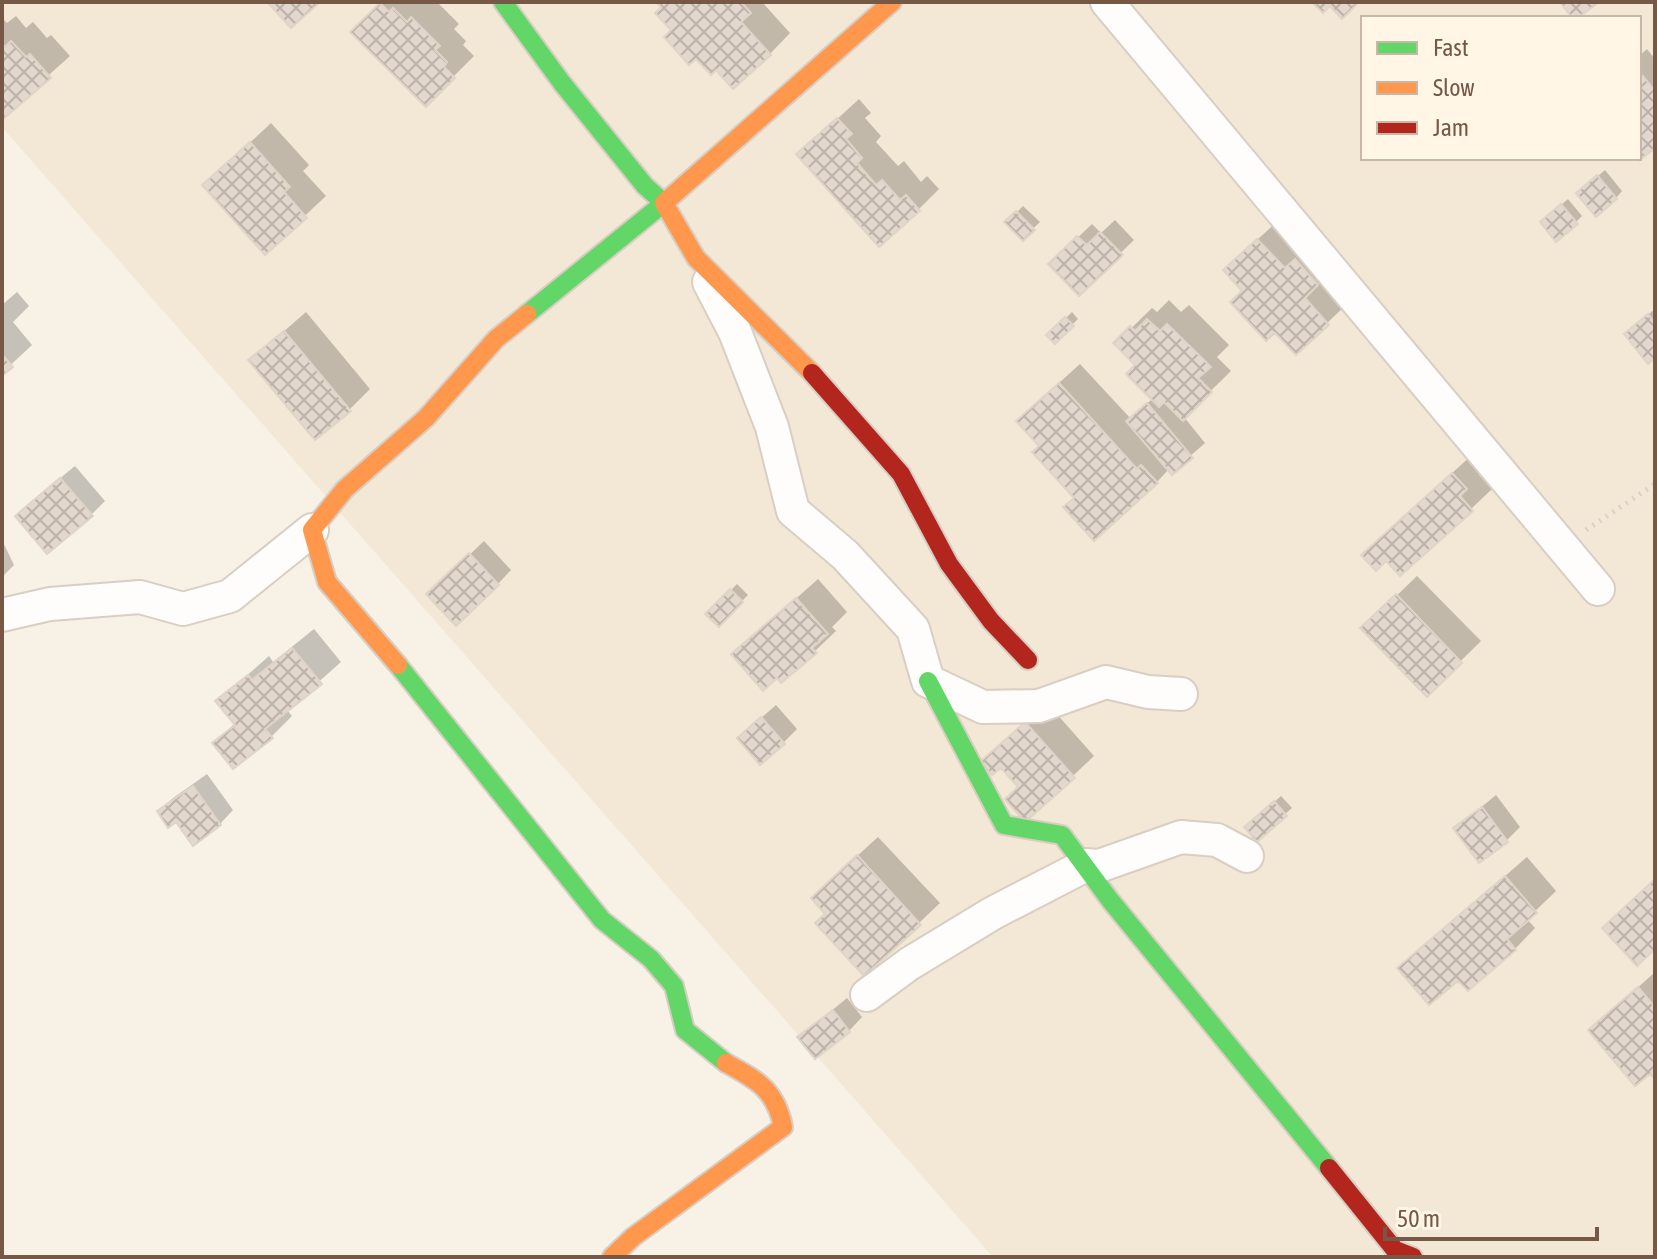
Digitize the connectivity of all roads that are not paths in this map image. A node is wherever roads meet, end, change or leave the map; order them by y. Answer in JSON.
{"nodes":[{"id":1,"x":503,"y":2,"type":"edge"},
{"id":2,"x":892,"y":2,"type":"edge"},
{"id":3,"x":1107,"y":2,"type":"edge"},
{"id":4,"x":664,"y":203,"type":"junction"},
{"id":5,"x":696,"y":258,"type":"junction"},
{"id":6,"x":312,"y":530,"type":"junction"},
{"id":7,"x":1598,"y":589,"type":"dead end"},
{"id":8,"x":2,"y":615,"type":"edge"},
{"id":9,"x":1028,"y":660,"type":"dead end"},
{"id":10,"x":928,"y":681,"type":"junction"},
{"id":11,"x":1181,"y":694,"type":"dead end"},
{"id":12,"x":1247,"y":856,"type":"dead end"},
{"id":13,"x":1086,"y":865,"type":"junction"},
{"id":14,"x":867,"y":995,"type":"dead end"},
{"id":15,"x":612,"y":1257,"type":"edge"},
{"id":16,"x":1413,"y":1257,"type":"edge"}],
"edges":[{"from":1,"to":4,"type":"street"},
{"from":2,"to":4,"type":"street"},
{"from":3,"to":7,"type":"street"},
{"from":4,"to":5,"type":"street"},
{"from":4,"to":6,"type":"street"},
{"from":5,"to":9,"type":"street"},
{"from":5,"to":10,"type":"street"},
{"from":6,"to":8,"type":"street"},
{"from":6,"to":15,"type":"street"},
{"from":10,"to":11,"type":"street"},
{"from":10,"to":13,"type":"street"},
{"from":12,"to":13,"type":"street"},
{"from":13,"to":14,"type":"street"},
{"from":13,"to":16,"type":"street"}]}
